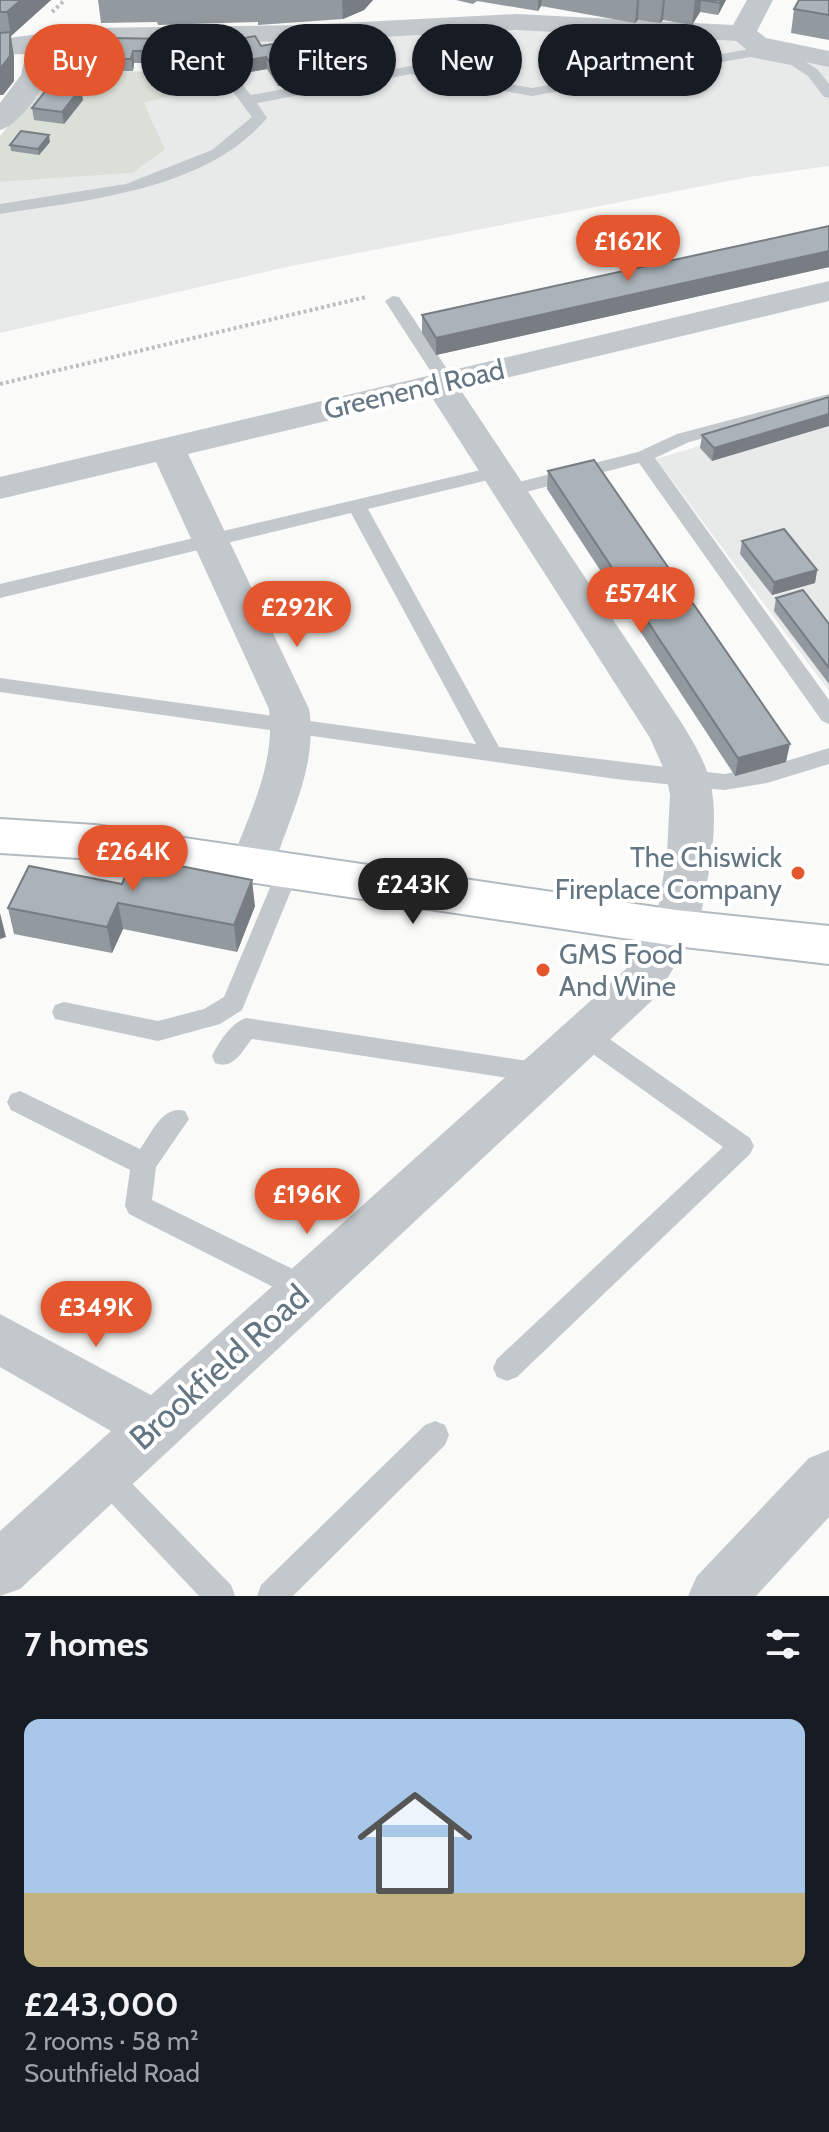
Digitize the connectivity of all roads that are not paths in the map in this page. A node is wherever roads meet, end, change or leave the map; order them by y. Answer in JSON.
{"nodes":[{"id":1,"x":760,"y":0,"type":"edge"},
{"id":2,"x":742,"y":33,"type":"junction"},
{"id":3,"x":125,"y":35,"type":"edge"},
{"id":4,"x":125,"y":43,"type":"edge"},
{"id":5,"x":0,"y":47,"type":"edge"},
{"id":6,"x":24,"y":47,"type":"edge"},
{"id":7,"x":829,"y":59,"type":"edge"},
{"id":8,"x":24,"y":89,"type":"edge"},
{"id":9,"x":829,"y":94,"type":"edge"},
{"id":10,"x":248,"y":100,"type":"junction"},
{"id":11,"x":0,"y":121,"type":"edge"},
{"id":12,"x":0,"y":209,"type":"edge"},
{"id":13,"x":829,"y":291,"type":"edge"},
{"id":14,"x":393,"y":301,"type":"road end"},
{"id":15,"x":442,"y":382,"type":"junction"},
{"id":16,"x":829,"y":399,"type":"edge"},
{"id":17,"x":167,"y":447,"type":"junction"},
{"id":18,"x":644,"y":456,"type":"junction"},
{"id":19,"x":504,"y":481,"type":"junction"},
{"id":20,"x":0,"y":488,"type":"edge"},
{"id":21,"x":357,"y":506,"type":"junction"},
{"id":22,"x":212,"y":540,"type":"junction"},
{"id":23,"x":0,"y":591,"type":"edge"},
{"id":24,"x":0,"y":685,"type":"edge"},
{"id":25,"x":829,"y":716,"type":"edge"},
{"id":26,"x":291,"y":725,"type":"junction"},
{"id":27,"x":492,"y":754,"type":"junction"},
{"id":28,"x":829,"y":756,"type":"edge"},
{"id":29,"x":689,"y":779,"type":"junction"},
{"id":30,"x":0,"y":836,"type":"edge"},
{"id":31,"x":270,"y":868,"type":"junction"},
{"id":32,"x":669,"y":927,"type":"junction"},
{"id":33,"x":829,"y":945,"type":"edge"},
{"id":34,"x":64,"y":1012,"type":"dead end"},
{"id":35,"x":585,"y":1035,"type":"junction"},
{"id":36,"x":224,"y":1056,"type":"dead end"},
{"id":37,"x":543,"y":1074,"type":"junction"},
{"id":38,"x":20,"y":1102,"type":"dead end"},
{"id":39,"x":176,"y":1119,"type":"dead end"},
{"id":40,"x":144,"y":1164,"type":"junction"},
{"id":41,"x":305,"y":1289,"type":"junction"},
{"id":42,"x":0,"y":1339,"type":"edge"},
{"id":43,"x":507,"y":1368,"type":"dead end"},
{"id":44,"x":155,"y":1426,"type":"junction"},
{"id":45,"x":435,"y":1435,"type":"dead end"},
{"id":46,"x":103,"y":1474,"type":"junction"},
{"id":47,"x":829,"y":1477,"type":"edge"},
{"id":48,"x":0,"y":1569,"type":"edge"},
{"id":49,"x":220,"y":1596,"type":"edge"},
{"id":50,"x":272,"y":1596,"type":"edge"},
{"id":51,"x":717,"y":1596,"type":"edge"}],
"edges":[{"from":1,"to":2,"type":"street"},
{"from":2,"to":3,"type":"street"},
{"from":2,"to":7,"type":"street"},
{"from":4,"to":10,"type":"lane"},
{"from":5,"to":6,"type":"street"},
{"from":8,"to":11,"type":"street"},
{"from":9,"to":10,"type":"lane"},
{"from":10,"to":12,"type":"lane"},
{"from":13,"to":15,"type":"street","name":"Greenend Road"},
{"from":14,"to":15,"type":"lane"},
{"from":15,"to":17,"type":"street","name":"Greenend Road"},
{"from":15,"to":19,"type":"street"},
{"from":16,"to":18,"type":"lane"},
{"from":17,"to":20,"type":"street","name":"Greenend Road"},
{"from":17,"to":22,"type":"street"},
{"from":18,"to":19,"type":"lane"},
{"from":18,"to":25,"type":"lane"},
{"from":19,"to":21,"type":"lane"},
{"from":19,"to":29,"type":"street"},
{"from":21,"to":22,"type":"lane"},
{"from":21,"to":27,"type":"lane"},
{"from":22,"to":23,"type":"lane"},
{"from":22,"to":26,"type":"street"},
{"from":24,"to":26,"type":"lane"},
{"from":26,"to":27,"type":"lane"},
{"from":26,"to":31,"type":"street"},
{"from":27,"to":29,"type":"lane"},
{"from":28,"to":29,"type":"lane"},
{"from":29,"to":32,"type":"street","name":"Brookfield Road"},
{"from":30,"to":31,"type":"main road"},
{"from":31,"to":32,"type":"main road"},
{"from":31,"to":34,"type":"lane"},
{"from":32,"to":33,"type":"main road"},
{"from":32,"to":35,"type":"street","name":"Brookfield Road"},
{"from":35,"to":37,"type":"street","name":"Brookfield Road"},
{"from":35,"to":43,"type":"lane"},
{"from":36,"to":37,"type":"lane"},
{"from":37,"to":41,"type":"street","name":"Brookfield Road"},
{"from":38,"to":40,"type":"lane"},
{"from":39,"to":40,"type":"lane"},
{"from":40,"to":41,"type":"lane"},
{"from":41,"to":44,"type":"street","name":"Brookfield Road"},
{"from":42,"to":44,"type":"street"},
{"from":44,"to":46,"type":"street","name":"Brookfield Road"},
{"from":45,"to":50,"type":"lane"},
{"from":46,"to":48,"type":"street","name":"Brookfield Road"},
{"from":46,"to":49,"type":"lane"},
{"from":47,"to":51,"type":"street"}]}
